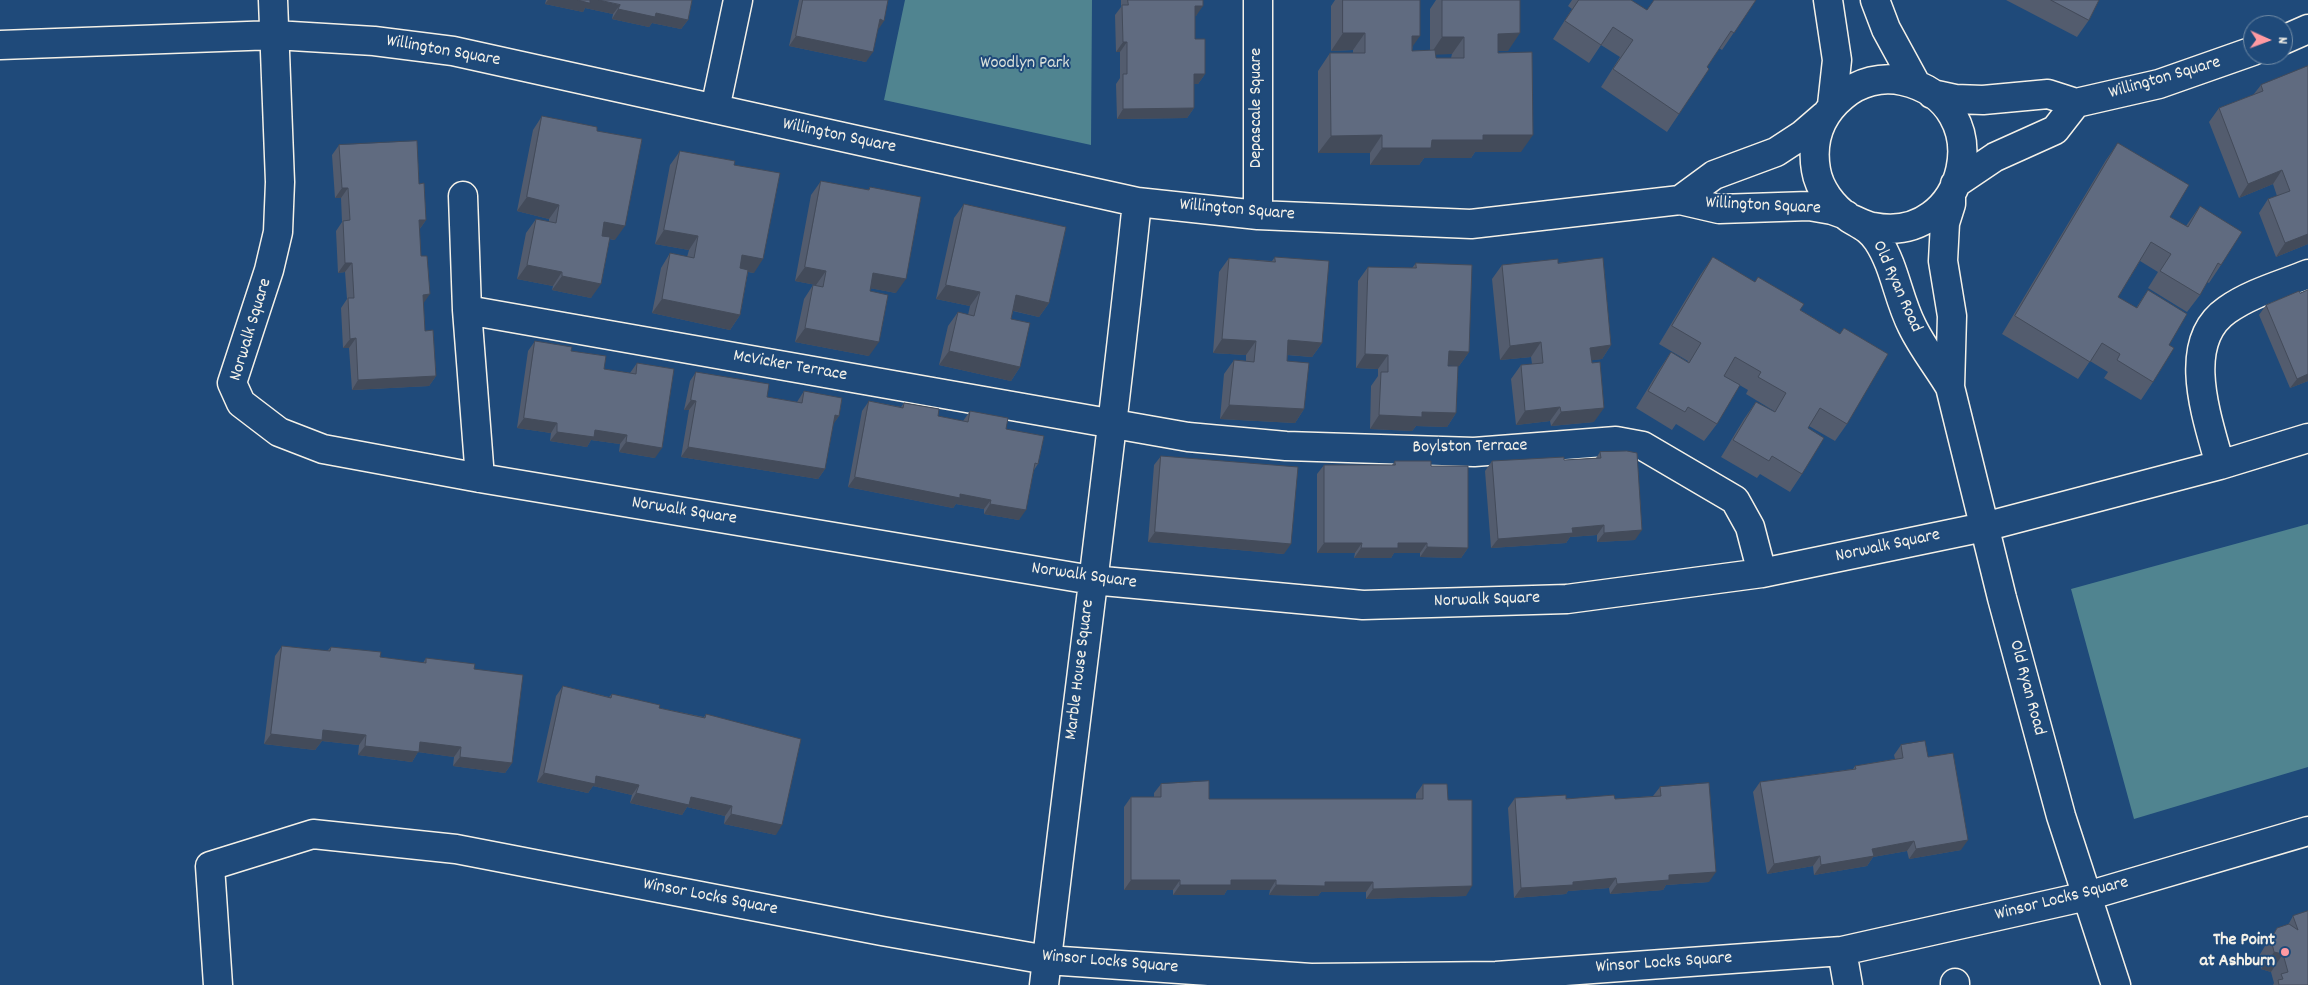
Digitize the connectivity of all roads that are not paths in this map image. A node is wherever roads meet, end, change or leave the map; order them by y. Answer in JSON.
{"nodes":[{"id":1,"x":274,"y":0,"type":"edge"},
{"id":2,"x":738,"y":0,"type":"edge"},
{"id":3,"x":1258,"y":0,"type":"edge"},
{"id":4,"x":1828,"y":0,"type":"edge"},
{"id":5,"x":1875,"y":0,"type":"edge"},
{"id":6,"x":2308,"y":29,"type":"edge"},
{"id":7,"x":275,"y":35,"type":"junction"},
{"id":8,"x":2293,"y":36,"type":"edge"},
{"id":9,"x":0,"y":45,"type":"edge"},
{"id":10,"x":2243,"y":55,"type":"edge"},
{"id":11,"x":1924,"y":89,"type":"junction"},
{"id":12,"x":2076,"y":103,"type":"junction"},
{"id":13,"x":715,"y":109,"type":"junction"},
{"id":14,"x":1828,"y":110,"type":"junction"},
{"id":15,"x":1953,"y":190,"type":"junction"},
{"id":16,"x":463,"y":196,"type":"dead end"},
{"id":17,"x":1680,"y":200,"type":"junction"},
{"id":18,"x":1137,"y":202,"type":"junction"},
{"id":19,"x":1258,"y":215,"type":"junction"},
{"id":20,"x":1849,"y":217,"type":"junction"},
{"id":21,"x":2308,"y":274,"type":"edge"},
{"id":22,"x":467,"y":310,"type":"junction"},
{"id":23,"x":1950,"y":387,"type":"junction"},
{"id":24,"x":1112,"y":424,"type":"junction"},
{"id":25,"x":2308,"y":438,"type":"edge"},
{"id":26,"x":2220,"y":465,"type":"junction"},
{"id":27,"x":480,"y":478,"type":"junction"},
{"id":28,"x":1984,"y":527,"type":"junction"},
{"id":29,"x":1762,"y":573,"type":"junction"},
{"id":30,"x":1092,"y":580,"type":"junction"},
{"id":31,"x":2308,"y":831,"type":"edge"},
{"id":32,"x":2087,"y":896,"type":"junction"},
{"id":33,"x":1842,"y":951,"type":"junction"},
{"id":34,"x":1045,"y":972,"type":"edge"},
{"id":35,"x":1496,"y":981,"type":"edge"},
{"id":36,"x":218,"y":985,"type":"edge"},
{"id":37,"x":1848,"y":985,"type":"edge"},
{"id":38,"x":2116,"y":985,"type":"edge"}],
"edges":[{"from":1,"to":7,"type":"street","name":"Norwalk Square"},
{"from":2,"to":13,"type":"street"},
{"from":3,"to":19,"type":"street","name":"Depascale Square"},
{"from":4,"to":14,"type":"street","name":"Old Ryan Road"},
{"from":5,"to":11,"type":"street","name":"Old Ryan Road"},
{"from":6,"to":8,"type":"street"},
{"from":7,"to":9,"type":"street","name":"Willington Square"},
{"from":7,"to":13,"type":"street","name":"Willington Square"},
{"from":7,"to":27,"type":"street","name":"Norwalk Square"},
{"from":10,"to":12,"type":"street","name":"Willington Square"},
{"from":11,"to":12,"type":"street"},
{"from":11,"to":14,"type":"street","name":"Old Ryan Road"},
{"from":11,"to":15,"type":"street","name":"Old Ryan Road"},
{"from":12,"to":15,"type":"street"},
{"from":13,"to":18,"type":"street","name":"Willington Square"},
{"from":14,"to":17,"type":"street","name":"Willington Square"},
{"from":14,"to":20,"type":"street","name":"Old Ryan Road"},
{"from":15,"to":20,"type":"street","name":"Old Ryan Road"},
{"from":15,"to":23,"type":"street","name":"Old Ryan Road"},
{"from":16,"to":22,"type":"street"},
{"from":17,"to":19,"type":"street","name":"Willington Square"},
{"from":17,"to":20,"type":"street","name":"Willington Square"},
{"from":18,"to":19,"type":"street","name":"Willington Square"},
{"from":18,"to":24,"type":"street","name":"Marble House Square"},
{"from":20,"to":23,"type":"street","name":"Old Ryan Road"},
{"from":21,"to":26,"type":"street"},
{"from":22,"to":24,"type":"street","name":"McVicker Terrace"},
{"from":22,"to":27,"type":"street"},
{"from":23,"to":28,"type":"street","name":"Old Ryan Road"},
{"from":24,"to":29,"type":"street","name":"Boylston Terrace"},
{"from":24,"to":30,"type":"street","name":"Marble House Square"},
{"from":25,"to":26,"type":"street","name":"Norwalk Square"},
{"from":26,"to":28,"type":"street","name":"Norwalk Square"},
{"from":27,"to":30,"type":"street","name":"Norwalk Square"},
{"from":28,"to":29,"type":"street","name":"Norwalk Square"},
{"from":28,"to":32,"type":"street","name":"Old Ryan Road"},
{"from":29,"to":30,"type":"street","name":"Norwalk Square"},
{"from":30,"to":34,"type":"street","name":"Marble House Square"},
{"from":31,"to":32,"type":"street","name":"Winsor Locks Square"},
{"from":32,"to":33,"type":"street","name":"Winsor Locks Square"},
{"from":32,"to":38,"type":"street","name":"Old Ryan Road"},
{"from":33,"to":35,"type":"street","name":"Winsor Locks Square"},
{"from":33,"to":37,"type":"street"},
{"from":34,"to":35,"type":"street","name":"Winsor Locks Square"},
{"from":34,"to":36,"type":"street","name":"Winsor Locks Square"}]}
